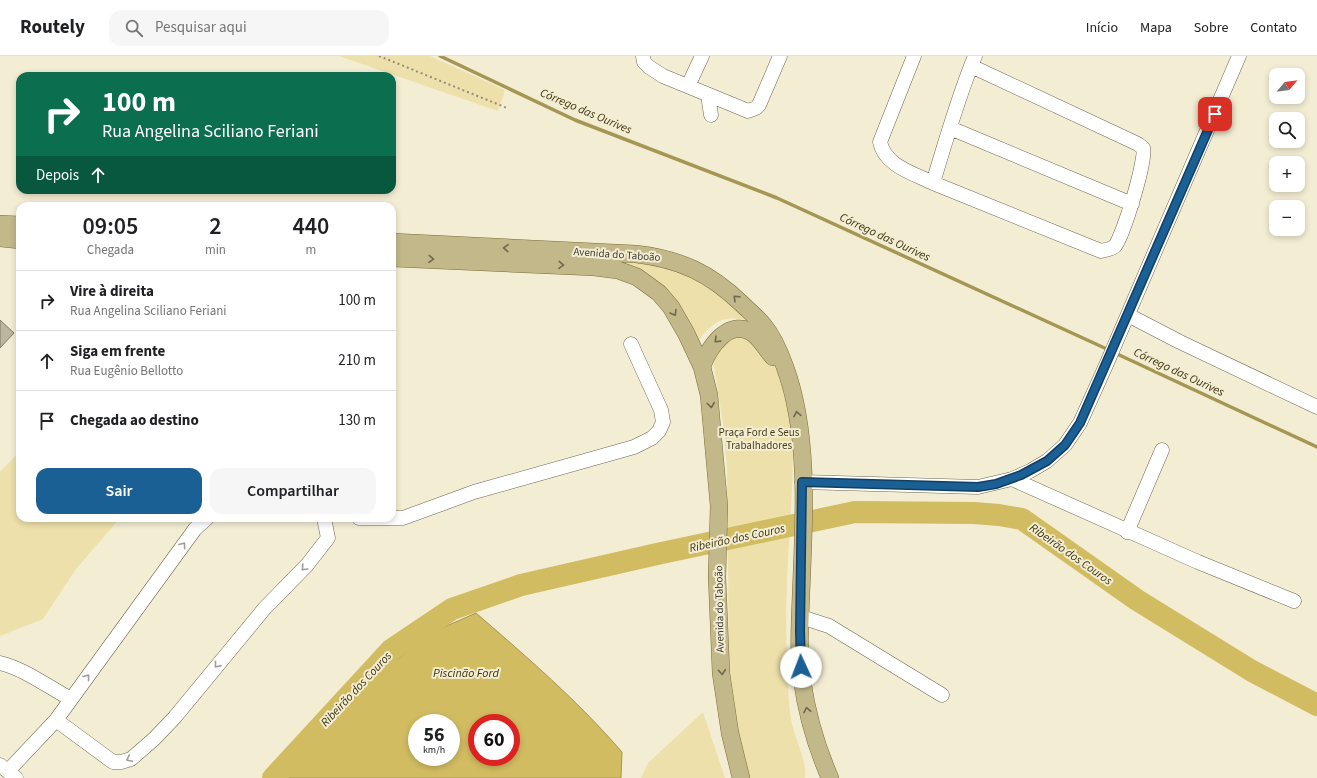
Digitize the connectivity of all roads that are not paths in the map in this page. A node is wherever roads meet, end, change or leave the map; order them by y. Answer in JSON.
{"nodes":[{"id":1,"x":642,"y":56,"type":"edge"},
{"id":2,"x":702,"y":56,"type":"edge"},
{"id":3,"x":780,"y":56,"type":"edge"},
{"id":4,"x":914,"y":56,"type":"edge"},
{"id":5,"x":1239,"y":56,"type":"edge"},
{"id":6,"x":973,"y":61,"type":"edge"},
{"id":7,"x":688,"y":86,"type":"junction"},
{"id":8,"x":708,"y":95,"type":"junction"},
{"id":9,"x":711,"y":114,"type":"dead end"},
{"id":10,"x":950,"y":128,"type":"junction"},
{"id":11,"x":933,"y":183,"type":"junction"},
{"id":12,"x":1132,"y":204,"type":"junction"},
{"id":13,"x":0,"y":224,"type":"edge"},
{"id":14,"x":16,"y":225,"type":"edge"},
{"id":15,"x":0,"y":238,"type":"edge"},
{"id":16,"x":16,"y":240,"type":"edge"},
{"id":17,"x":396,"y":242,"type":"edge"},
{"id":18,"x":396,"y":258,"type":"edge"},
{"id":19,"x":1128,"y":315,"type":"junction"},
{"id":20,"x":750,"y":323,"type":"junction"},
{"id":21,"x":631,"y":344,"type":"dead end"},
{"id":22,"x":702,"y":367,"type":"junction"},
{"id":23,"x":1317,"y":407,"type":"edge"},
{"id":24,"x":1162,"y":450,"type":"dead end"},
{"id":25,"x":1012,"y":479,"type":"junction"},
{"id":26,"x":802,"y":488,"type":"junction"},
{"id":27,"x":396,"y":518,"type":"edge"},
{"id":28,"x":203,"y":522,"type":"edge"},
{"id":29,"x":325,"y":522,"type":"edge"},
{"id":30,"x":1128,"y":532,"type":"junction"},
{"id":31,"x":1294,"y":601,"type":"dead end"},
{"id":32,"x":800,"y":617,"type":"junction"},
{"id":33,"x":0,"y":663,"type":"edge"},
{"id":34,"x":942,"y":695,"type":"dead end"},
{"id":35,"x":71,"y":699,"type":"junction"},
{"id":36,"x":56,"y":720,"type":"junction"},
{"id":37,"x":817,"y":747,"type":"junction"},
{"id":38,"x":8,"y":772,"type":"edge"},
{"id":39,"x":741,"y":778,"type":"edge"},
{"id":40,"x":816,"y":778,"type":"edge"},
{"id":41,"x":830,"y":778,"type":"edge"}],
"edges":[{"from":1,"to":7,"type":"lane"},
{"from":2,"to":7,"type":"lane"},
{"from":3,"to":8,"type":"lane"},
{"from":4,"to":11,"type":"lane"},
{"from":5,"to":19,"type":"lane"},
{"from":6,"to":10,"type":"lane"},
{"from":6,"to":12,"type":"lane"},
{"from":7,"to":8,"type":"lane"},
{"from":8,"to":9,"type":"lane"},
{"from":10,"to":11,"type":"lane"},
{"from":10,"to":12,"type":"lane"},
{"from":11,"to":12,"type":"lane"},
{"from":13,"to":14,"type":"main road"},
{"from":15,"to":16,"type":"main road"},
{"from":20,"to":17,"type":"main road","name":"Avenida do Taboão","one_way":true},
{"from":18,"to":22,"type":"main road","name":"Avenida do Taboão","one_way":true},
{"from":19,"to":23,"type":"lane"},
{"from":19,"to":25,"type":"lane"},
{"from":20,"to":22,"type":"main road","one_way":true},
{"from":26,"to":20,"type":"main road","name":"Avenida do Taboão","one_way":true},
{"from":21,"to":27,"type":"lane"},
{"from":22,"to":39,"type":"main road","name":"Avenida do Taboão","one_way":true},
{"from":24,"to":30,"type":"lane"},
{"from":25,"to":26,"type":"lane"},
{"from":25,"to":30,"type":"lane"},
{"from":26,"to":32,"type":"main road"},
{"from":35,"to":28,"type":"lane","one_way":true},
{"from":29,"to":36,"type":"lane","one_way":true},
{"from":30,"to":31,"type":"lane"},
{"from":32,"to":34,"type":"lane"},
{"from":37,"to":32,"type":"main road","one_way":true},
{"from":33,"to":35,"type":"lane"},
{"from":35,"to":36,"type":"lane"},
{"from":36,"to":38,"type":"lane"},
{"from":37,"to":40,"type":"main road"},
{"from":37,"to":41,"type":"main road"}]}
